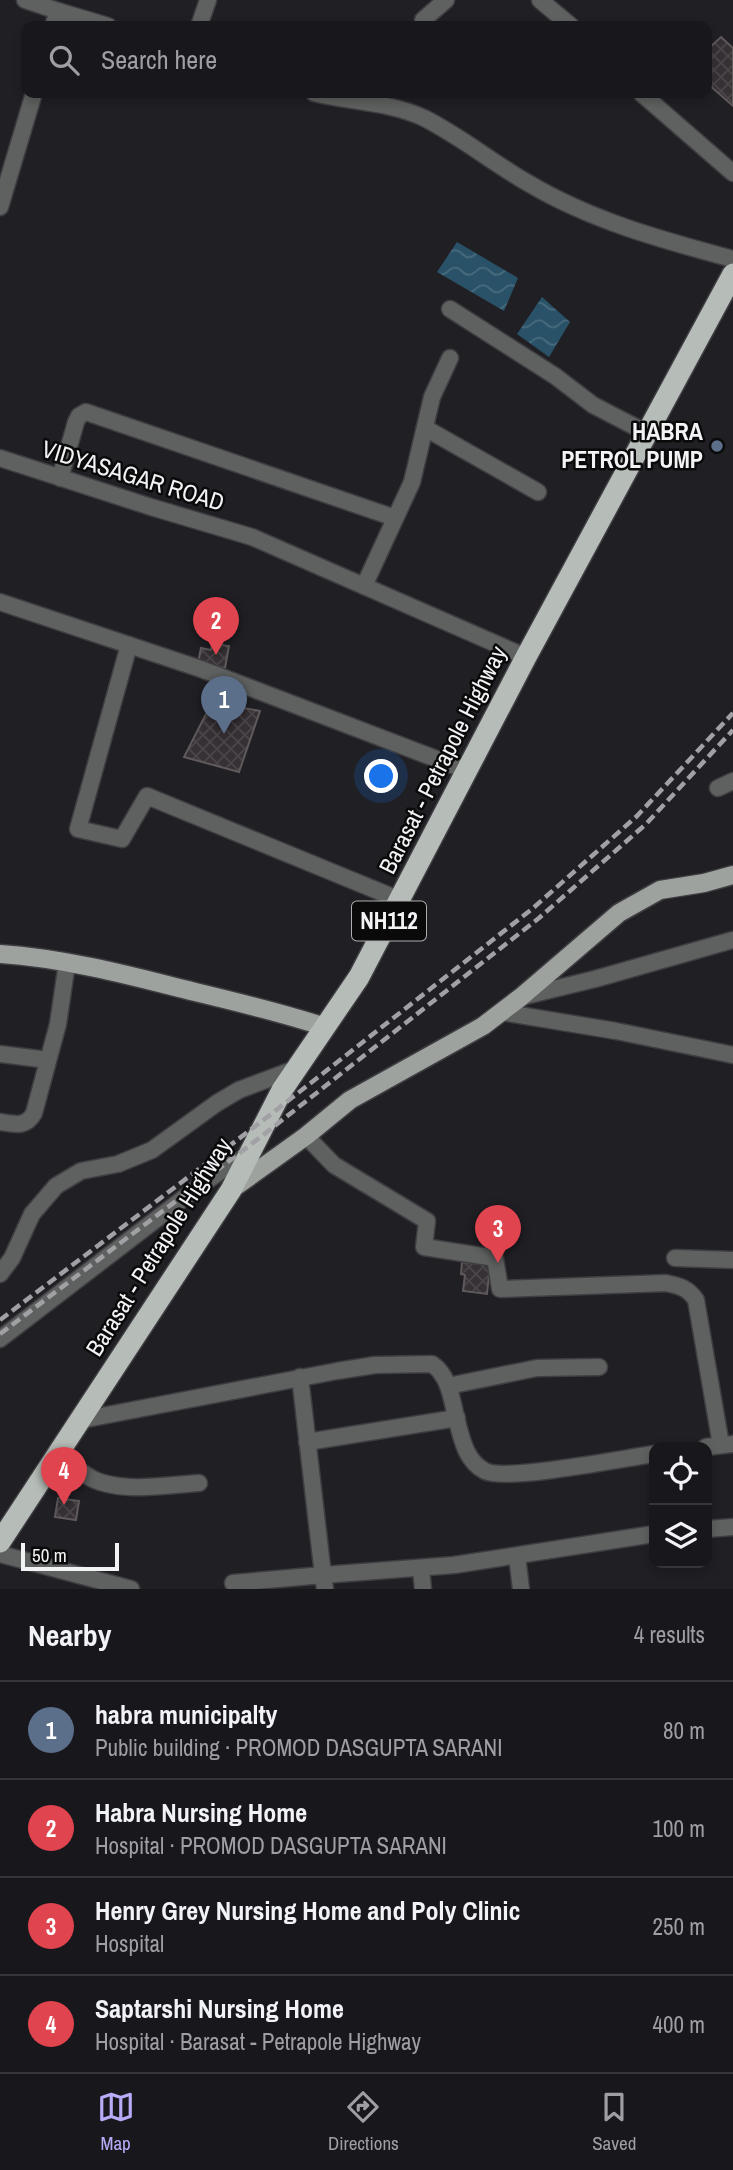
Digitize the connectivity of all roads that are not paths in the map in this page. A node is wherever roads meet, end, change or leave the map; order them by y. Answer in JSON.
{"nodes":[{"id":1,"x":25,"y":0,"type":"edge"},
{"id":2,"x":208,"y":0,"type":"edge"},
{"id":3,"x":446,"y":0,"type":"edge"},
{"id":4,"x":540,"y":0,"type":"edge"},
{"id":5,"x":56,"y":19,"type":"edge"},
{"id":6,"x":423,"y":20,"type":"dead end"},
{"id":7,"x":201,"y":21,"type":"edge"},
{"id":8,"x":565,"y":21,"type":"edge"},
{"id":9,"x":32,"y":98,"type":"edge"},
{"id":10,"x":340,"y":98,"type":"edge"},
{"id":11,"x":647,"y":98,"type":"edge"},
{"id":12,"x":6,"y":164,"type":"edge"},
{"id":13,"x":733,"y":173,"type":"edge"},
{"id":14,"x":0,"y":207,"type":"edge"},
{"id":15,"x":733,"y":259,"type":"edge"},
{"id":16,"x":733,"y":274,"type":"edge"},
{"id":17,"x":450,"y":309,"type":"dead end"},
{"id":18,"x":450,"y":358,"type":"dead end"},
{"id":19,"x":425,"y":428,"type":"junction"},
{"id":20,"x":647,"y":433,"type":"junction"},
{"id":21,"x":0,"y":458,"type":"edge"},
{"id":22,"x":60,"y":478,"type":"junction"},
{"id":23,"x":538,"y":492,"type":"dead end"},
{"id":24,"x":395,"y":518,"type":"junction"},
{"id":25,"x":364,"y":586,"type":"junction"},
{"id":26,"x":0,"y":602,"type":"edge"},
{"id":27,"x":129,"y":645,"type":"junction"},
{"id":28,"x":526,"y":657,"type":"junction"},
{"id":29,"x":468,"y":771,"type":"junction"},
{"id":30,"x":733,"y":781,"type":"edge"},
{"id":31,"x":718,"y":788,"type":"dead end"},
{"id":32,"x":733,"y":875,"type":"edge"},
{"id":33,"x":400,"y":900,"type":"junction"},
{"id":34,"x":733,"y":940,"type":"edge"},
{"id":35,"x":0,"y":954,"type":"edge"},
{"id":36,"x":67,"y":963,"type":"junction"},
{"id":37,"x":521,"y":997,"type":"junction"},
{"id":38,"x":500,"y":1012,"type":"junction"},
{"id":39,"x":325,"y":1027,"type":"junction"},
{"id":40,"x":0,"y":1054,"type":"edge"},
{"id":41,"x":733,"y":1055,"type":"edge"},
{"id":42,"x":48,"y":1060,"type":"junction"},
{"id":43,"x":295,"y":1069,"type":"junction"},
{"id":44,"x":0,"y":1122,"type":"edge"},
{"id":45,"x":306,"y":1136,"type":"junction"},
{"id":46,"x":248,"y":1157,"type":"junction"},
{"id":47,"x":231,"y":1191,"type":"junction"},
{"id":48,"x":675,"y":1258,"type":"dead end"},
{"id":49,"x":733,"y":1260,"type":"edge"},
{"id":50,"x":0,"y":1274,"type":"edge"},
{"id":51,"x":0,"y":1339,"type":"edge"},
{"id":52,"x":599,"y":1367,"type":"dead end"},
{"id":53,"x":300,"y":1377,"type":"junction"},
{"id":54,"x":448,"y":1386,"type":"junction"},
{"id":55,"x":457,"y":1418,"type":"junction"},
{"id":56,"x":81,"y":1420,"type":"junction"},
{"id":57,"x":307,"y":1442,"type":"junction"},
{"id":58,"x":720,"y":1446,"type":"edge"},
{"id":59,"x":58,"y":1454,"type":"junction"},
{"id":60,"x":649,"y":1455,"type":"edge"},
{"id":61,"x":200,"y":1483,"type":"dead end"},
{"id":62,"x":733,"y":1527,"type":"edge"},
{"id":63,"x":712,"y":1529,"type":"edge"},
{"id":64,"x":649,"y":1535,"type":"edge"},
{"id":65,"x":0,"y":1542,"type":"edge"},
{"id":66,"x":0,"y":1554,"type":"edge"},
{"id":67,"x":517,"y":1556,"type":"junction"},
{"id":68,"x":421,"y":1569,"type":"junction"},
{"id":69,"x":324,"y":1582,"type":"edge"},
{"id":70,"x":233,"y":1584,"type":"dead end"},
{"id":71,"x":131,"y":1589,"type":"edge"},
{"id":72,"x":423,"y":1589,"type":"edge"},
{"id":73,"x":521,"y":1589,"type":"edge"}],
"edges":[{"from":1,"to":5,"type":"street"},
{"from":2,"to":7,"type":"street"},
{"from":3,"to":6,"type":"street"},
{"from":4,"to":8,"type":"street"},
{"from":9,"to":12,"type":"street"},
{"from":10,"to":15,"type":"street"},
{"from":11,"to":13,"type":"street"},
{"from":12,"to":14,"type":"street"},
{"from":16,"to":20,"type":"highway","name":"Barasat - Petrapole Highway","number":"NH112"},
{"from":17,"to":20,"type":"street"},
{"from":18,"to":19,"type":"street"},
{"from":19,"to":23,"type":"street"},
{"from":19,"to":24,"type":"street"},
{"from":20,"to":28,"type":"highway","name":"Barasat - Petrapole Highway","number":"NH112"},
{"from":21,"to":22,"type":"street","name":"VIDYASAGAR ROAD"},
{"from":22,"to":24,"type":"street"},
{"from":22,"to":25,"type":"street","name":"VIDYASAGAR ROAD"},
{"from":24,"to":25,"type":"street"},
{"from":25,"to":28,"type":"street","name":"VIDYASAGAR ROAD"},
{"from":26,"to":27,"type":"street"},
{"from":27,"to":29,"type":"street"},
{"from":27,"to":33,"type":"street"},
{"from":28,"to":29,"type":"highway","name":"Barasat - Petrapole Highway","number":"NH112"},
{"from":29,"to":33,"type":"highway","name":"Barasat - Petrapole Highway","number":"NH112"},
{"from":30,"to":31,"type":"street"},
{"from":32,"to":37,"type":"main road"},
{"from":33,"to":39,"type":"highway","name":"Barasat - Petrapole Highway","number":"NH112"},
{"from":34,"to":37,"type":"street"},
{"from":35,"to":36,"type":"main road"},
{"from":36,"to":39,"type":"main road"},
{"from":36,"to":42,"type":"street"},
{"from":37,"to":38,"type":"main road"},
{"from":38,"to":41,"type":"street"},
{"from":38,"to":45,"type":"main road"},
{"from":39,"to":43,"type":"highway","name":"Barasat - Petrapole Highway","number":"NH112"},
{"from":40,"to":42,"type":"street"},
{"from":42,"to":44,"type":"street"},
{"from":43,"to":46,"type":"highway","name":"Barasat - Petrapole Highway","number":"NH112"},
{"from":43,"to":50,"type":"street"},
{"from":45,"to":47,"type":"main road"},
{"from":45,"to":58,"type":"street"},
{"from":46,"to":47,"type":"highway","name":"Barasat - Petrapole Highway","number":"NH112"},
{"from":46,"to":51,"type":"street"},
{"from":47,"to":56,"type":"highway","name":"Barasat - Petrapole Highway","number":"NH112"},
{"from":48,"to":49,"type":"street"},
{"from":52,"to":54,"type":"street"},
{"from":53,"to":54,"type":"street"},
{"from":53,"to":56,"type":"street"},
{"from":53,"to":57,"type":"street"},
{"from":54,"to":55,"type":"street"},
{"from":55,"to":57,"type":"street"},
{"from":55,"to":60,"type":"street"},
{"from":56,"to":59,"type":"highway","name":"Barasat - Petrapole Highway","number":"NH112"},
{"from":57,"to":69,"type":"street"},
{"from":59,"to":61,"type":"street"},
{"from":59,"to":65,"type":"highway","name":"Barasat - Petrapole Highway","number":"NH112"},
{"from":62,"to":63,"type":"street"},
{"from":64,"to":67,"type":"street"},
{"from":66,"to":71,"type":"street"},
{"from":67,"to":68,"type":"street"},
{"from":67,"to":73,"type":"street"},
{"from":68,"to":69,"type":"street"},
{"from":68,"to":72,"type":"street"},
{"from":69,"to":70,"type":"street"}]}
